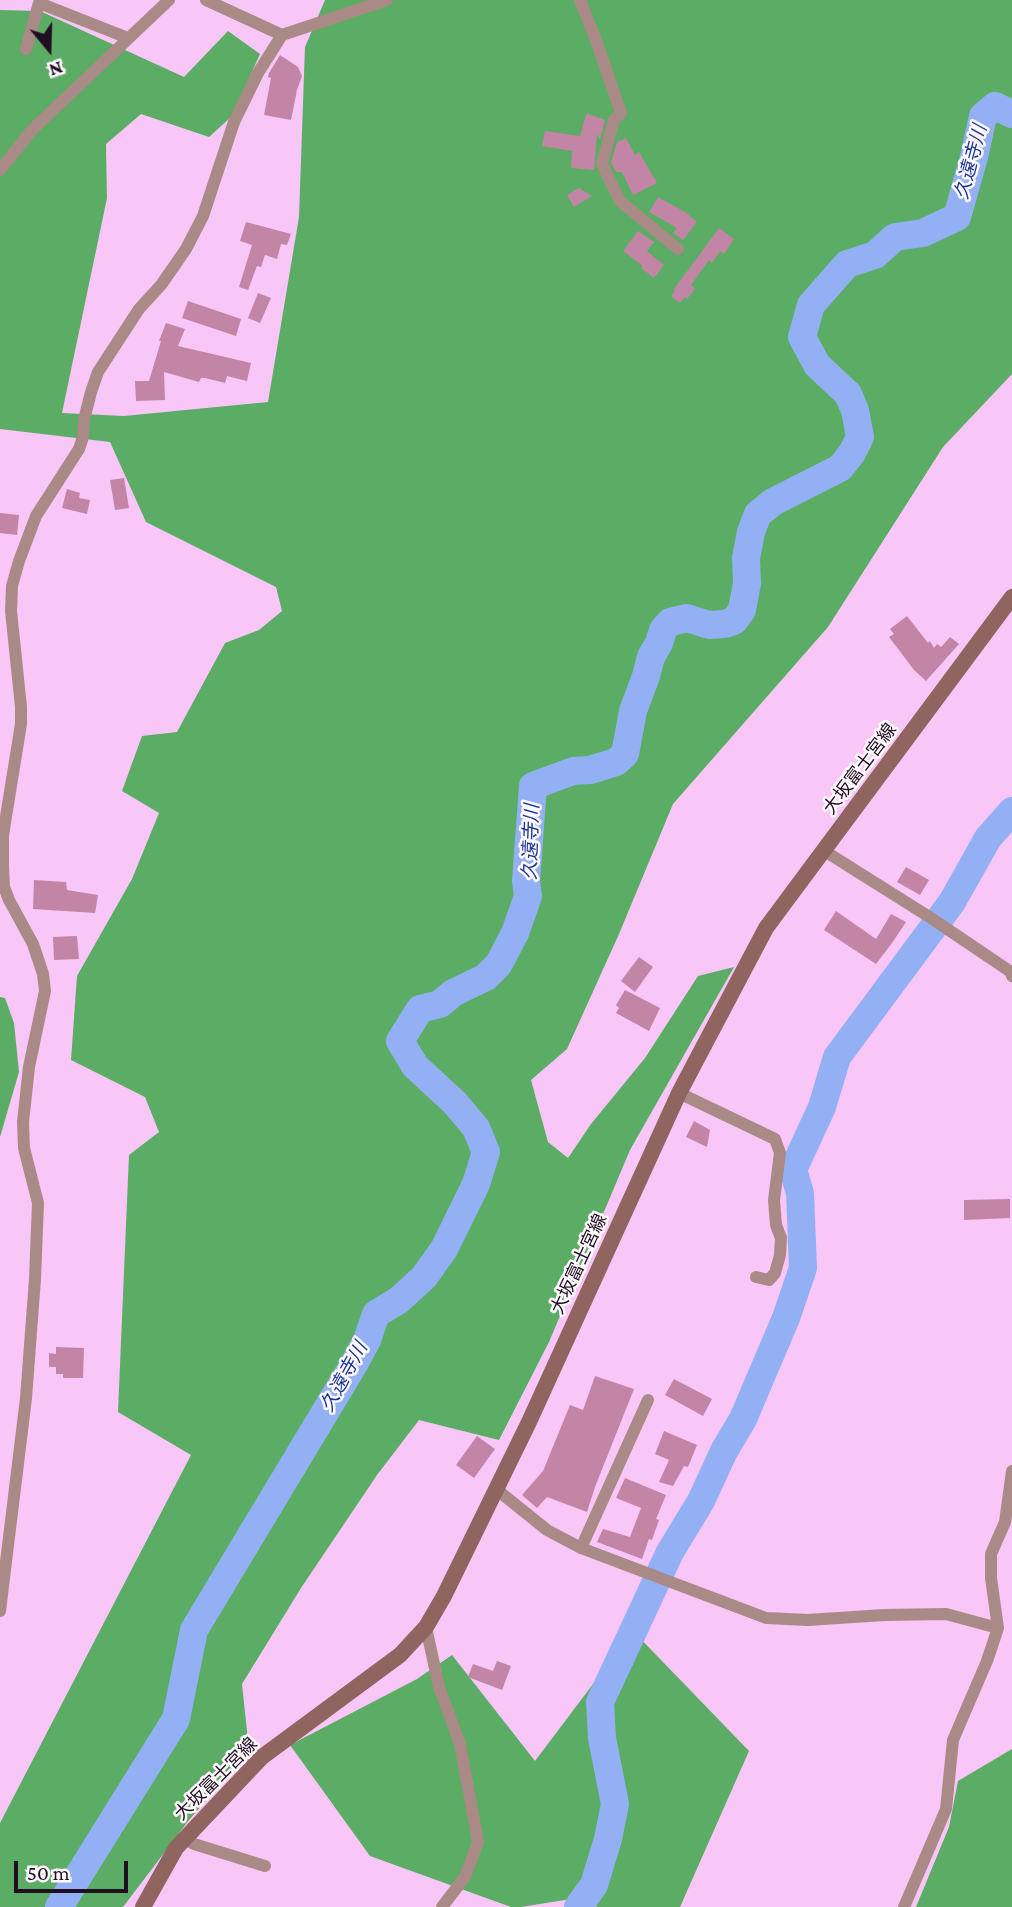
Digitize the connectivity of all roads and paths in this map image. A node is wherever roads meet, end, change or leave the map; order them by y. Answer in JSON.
{"nodes":[{"id":1,"x":169,"y":0,"type":"edge"},
{"id":2,"x":206,"y":0,"type":"edge"},
{"id":3,"x":387,"y":0,"type":"edge"},
{"id":4,"x":580,"y":0,"type":"edge"},
{"id":5,"x":39,"y":1,"type":"edge"},
{"id":6,"x":282,"y":35,"type":"junction"},
{"id":7,"x":128,"y":38,"type":"junction"},
{"id":8,"x":26,"y":48,"type":"dead end"},
{"id":9,"x":0,"y":170,"type":"edge"},
{"id":10,"x":678,"y":249,"type":"dead end"},
{"id":11,"x":1012,"y":597,"type":"edge"},
{"id":12,"x":822,"y":850,"type":"junction"},
{"id":13,"x":1012,"y":976,"type":"edge"},
{"id":14,"x":679,"y":1093,"type":"junction"},
{"id":15,"x":756,"y":1277,"type":"dead end"},
{"id":16,"x":649,"y":1400,"type":"dead end"},
{"id":17,"x":1012,"y":1471,"type":"edge"},
{"id":18,"x":496,"y":1489,"type":"junction"},
{"id":19,"x":581,"y":1548,"type":"junction"},
{"id":20,"x":0,"y":1611,"type":"edge"},
{"id":21,"x":426,"y":1627,"type":"junction"},
{"id":22,"x":998,"y":1628,"type":"junction"},
{"id":23,"x":184,"y":1839,"type":"junction"},
{"id":24,"x":265,"y":1866,"type":"dead end"},
{"id":25,"x":143,"y":1907,"type":"edge"},
{"id":26,"x":442,"y":1907,"type":"edge"},
{"id":27,"x":904,"y":1907,"type":"edge"}],
"edges":[{"from":1,"to":7,"type":"street"},
{"from":2,"to":6,"type":"street"},
{"from":3,"to":6,"type":"street"},
{"from":4,"to":10,"type":"street"},
{"from":5,"to":7,"type":"street"},
{"from":5,"to":8,"type":"street"},
{"from":6,"to":20,"type":"street"},
{"from":7,"to":9,"type":"street"},
{"from":11,"to":12,"type":"main road","name":"大坂富士宮線"},
{"from":12,"to":13,"type":"street"},
{"from":12,"to":14,"type":"main road","name":"大坂富士宮線"},
{"from":14,"to":15,"type":"street"},
{"from":14,"to":18,"type":"main road","name":"大坂富士宮線"},
{"from":16,"to":19,"type":"street"},
{"from":17,"to":22,"type":"street"},
{"from":18,"to":19,"type":"street"},
{"from":18,"to":21,"type":"main road","name":"大坂富士宮線"},
{"from":19,"to":22,"type":"street"},
{"from":21,"to":23,"type":"main road","name":"大坂富士宮線"},
{"from":21,"to":26,"type":"street"},
{"from":22,"to":27,"type":"street"},
{"from":23,"to":24,"type":"street"},
{"from":23,"to":25,"type":"main road","name":"大坂富士宮線"}]}
